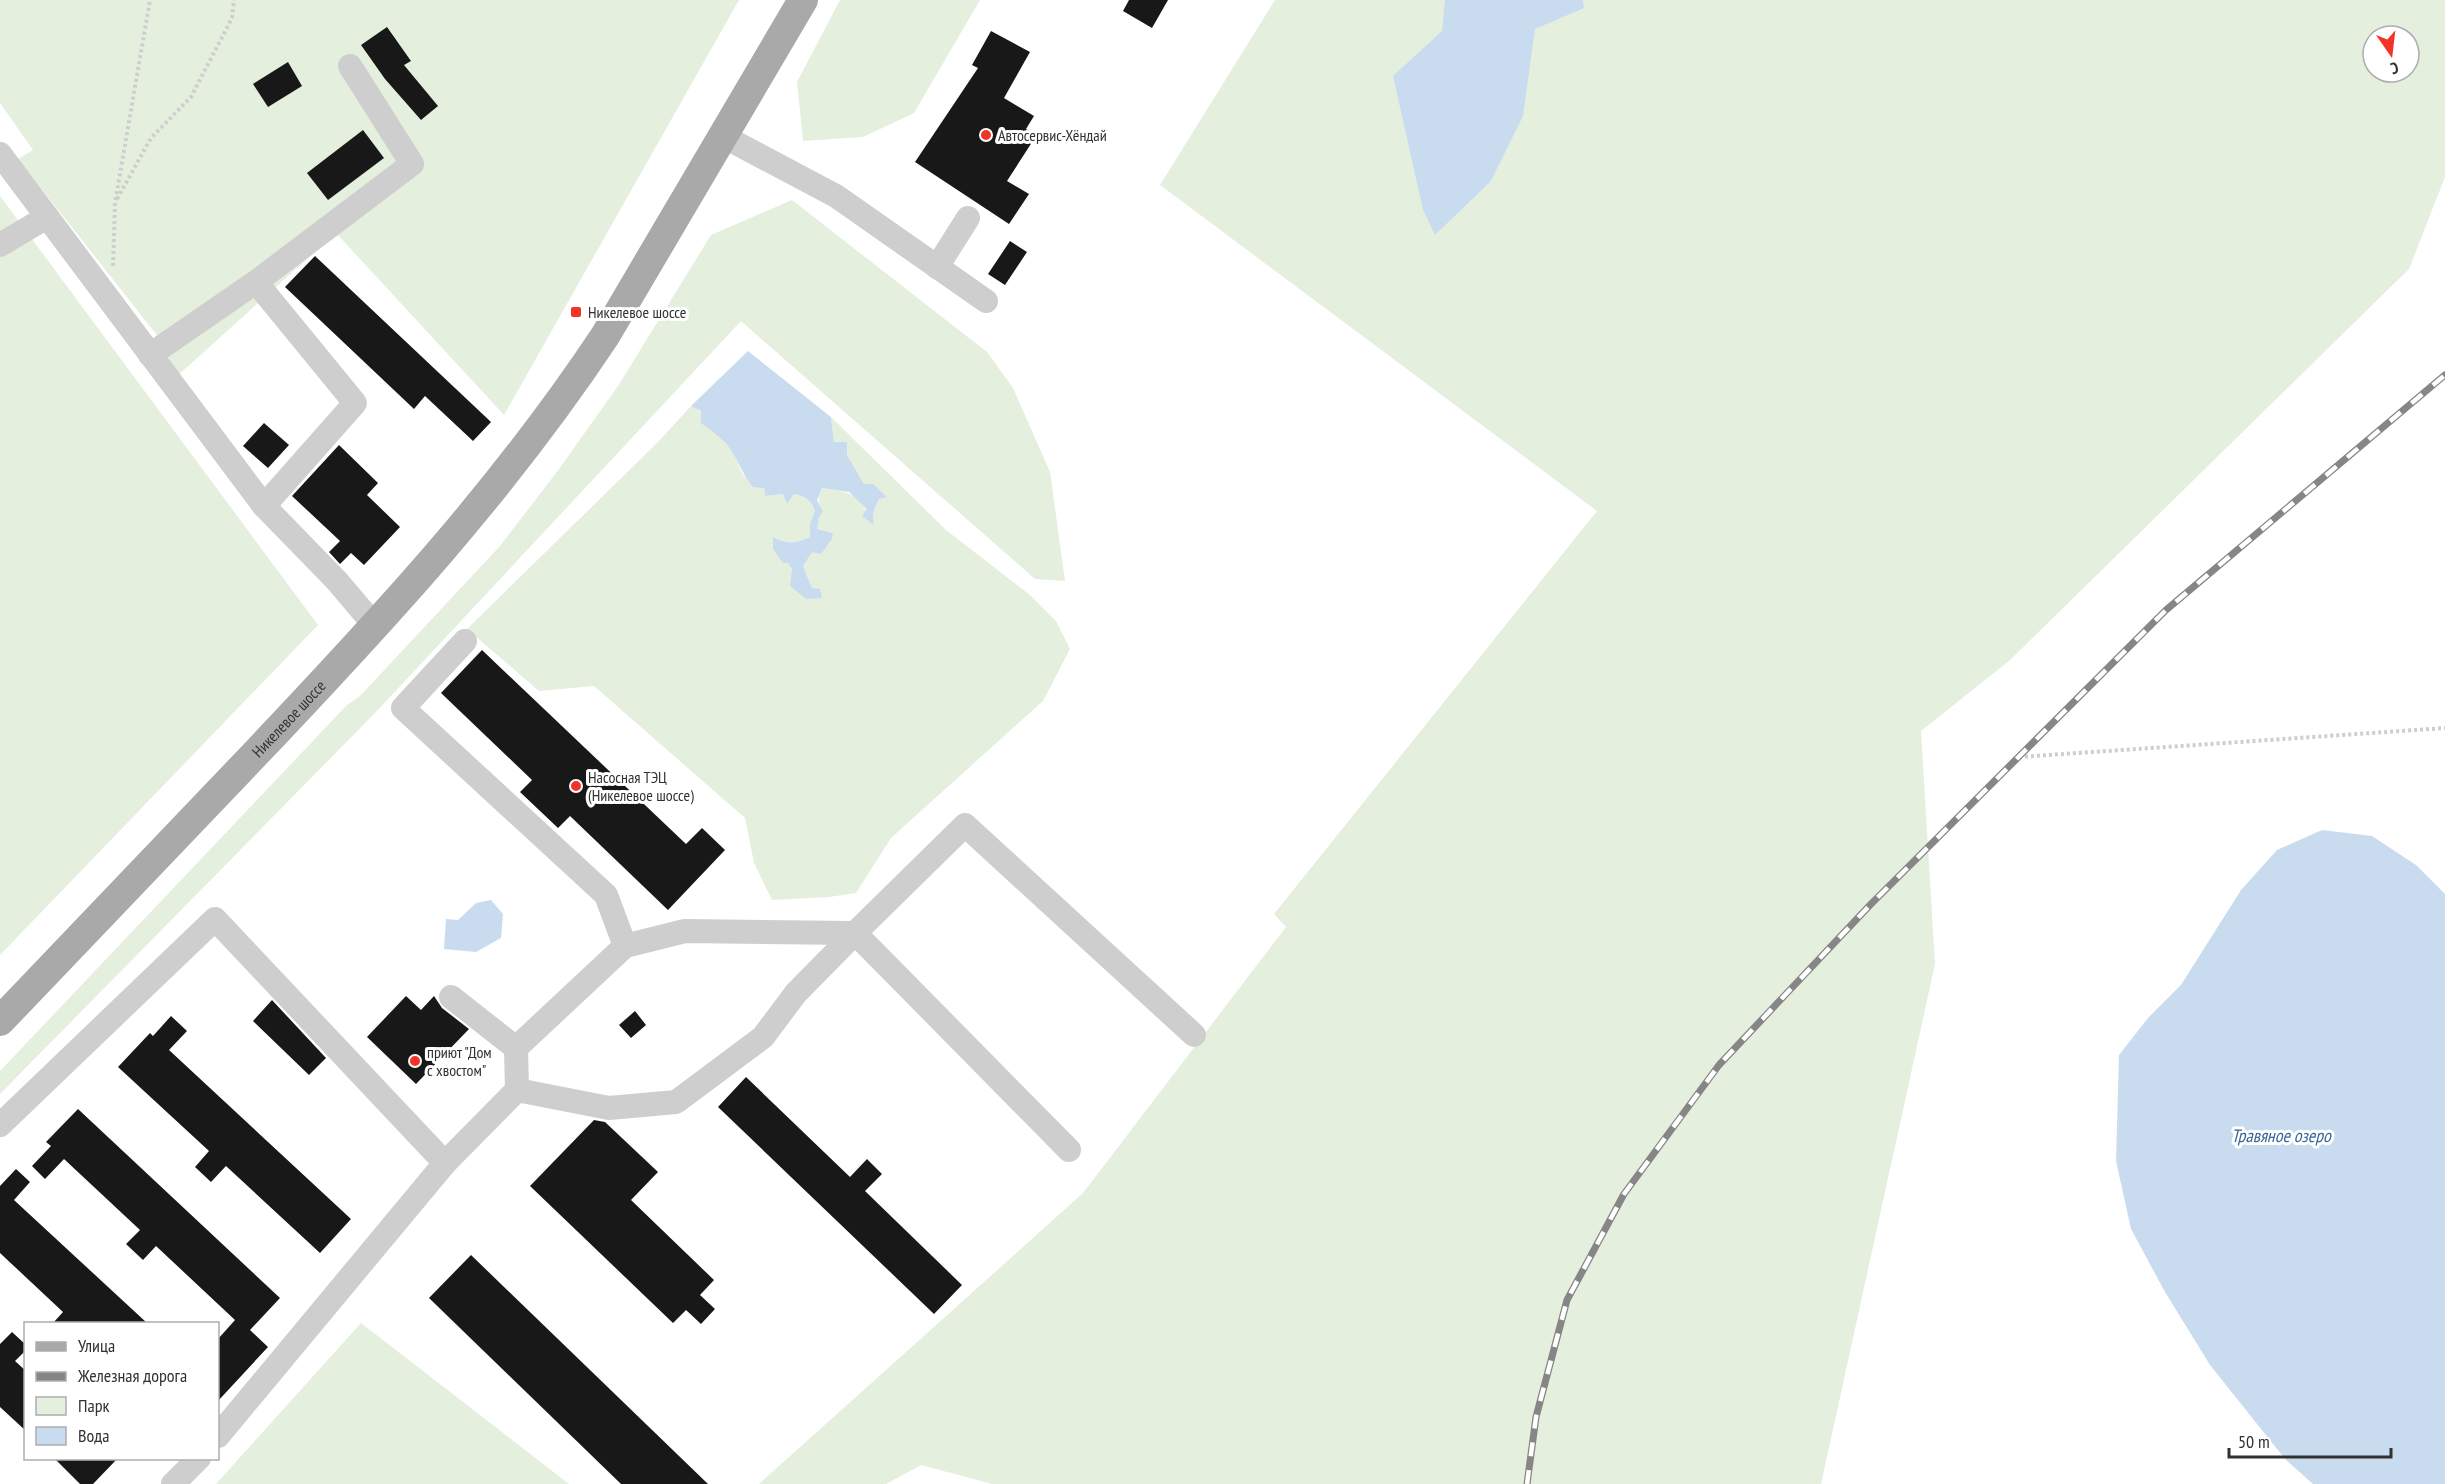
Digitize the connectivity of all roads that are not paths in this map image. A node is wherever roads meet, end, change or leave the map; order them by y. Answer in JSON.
{"nodes":[{"id":1,"x":802,"y":0,"type":"edge"},
{"id":2,"x":350,"y":66,"type":"dead end"},
{"id":3,"x":722,"y":135,"type":"junction"},
{"id":4,"x":0,"y":154,"type":"edge"},
{"id":5,"x":47,"y":217,"type":"junction"},
{"id":6,"x":968,"y":218,"type":"dead end"},
{"id":7,"x":0,"y":245,"type":"edge"},
{"id":8,"x":937,"y":267,"type":"junction"},
{"id":9,"x":256,"y":282,"type":"junction"},
{"id":10,"x":986,"y":301,"type":"dead end"},
{"id":11,"x":150,"y":355,"type":"junction"},
{"id":12,"x":264,"y":506,"type":"junction"},
{"id":13,"x":376,"y":627,"type":"junction"},
{"id":14,"x":465,"y":641,"type":"dead end"},
{"id":15,"x":855,"y":933,"type":"junction"},
{"id":16,"x":625,"y":946,"type":"junction"},
{"id":17,"x":451,"y":996,"type":"dead end"},
{"id":18,"x":0,"y":1021,"type":"edge"},
{"id":19,"x":1194,"y":1035,"type":"dead end"},
{"id":20,"x":516,"y":1048,"type":"junction"},
{"id":21,"x":517,"y":1090,"type":"junction"},
{"id":22,"x":0,"y":1125,"type":"edge"},
{"id":23,"x":1069,"y":1150,"type":"dead end"},
{"id":24,"x":445,"y":1163,"type":"junction"},
{"id":25,"x":219,"y":1435,"type":"edge"},
{"id":26,"x":197,"y":1460,"type":"edge"},
{"id":27,"x":173,"y":1484,"type":"edge"}],
"edges":[{"from":1,"to":3,"type":"main road","name":"Никелевое шоссе"},
{"from":2,"to":9,"type":"lane"},
{"from":3,"to":8,"type":"lane"},
{"from":3,"to":13,"type":"main road","name":"Никелевое шоссе"},
{"from":4,"to":5,"type":"lane"},
{"from":5,"to":7,"type":"lane"},
{"from":5,"to":11,"type":"lane"},
{"from":6,"to":8,"type":"lane"},
{"from":8,"to":10,"type":"lane"},
{"from":9,"to":11,"type":"lane"},
{"from":9,"to":12,"type":"lane"},
{"from":11,"to":12,"type":"lane"},
{"from":12,"to":13,"type":"lane"},
{"from":13,"to":18,"type":"main road","name":"Никелевое шоссе"},
{"from":14,"to":16,"type":"lane"},
{"from":15,"to":16,"type":"lane"},
{"from":15,"to":19,"type":"lane"},
{"from":15,"to":21,"type":"lane"},
{"from":15,"to":23,"type":"lane"},
{"from":16,"to":20,"type":"lane"},
{"from":17,"to":20,"type":"lane"},
{"from":20,"to":21,"type":"lane"},
{"from":21,"to":24,"type":"lane"},
{"from":22,"to":24,"type":"lane"},
{"from":24,"to":25,"type":"lane"},
{"from":26,"to":27,"type":"lane"}]}
